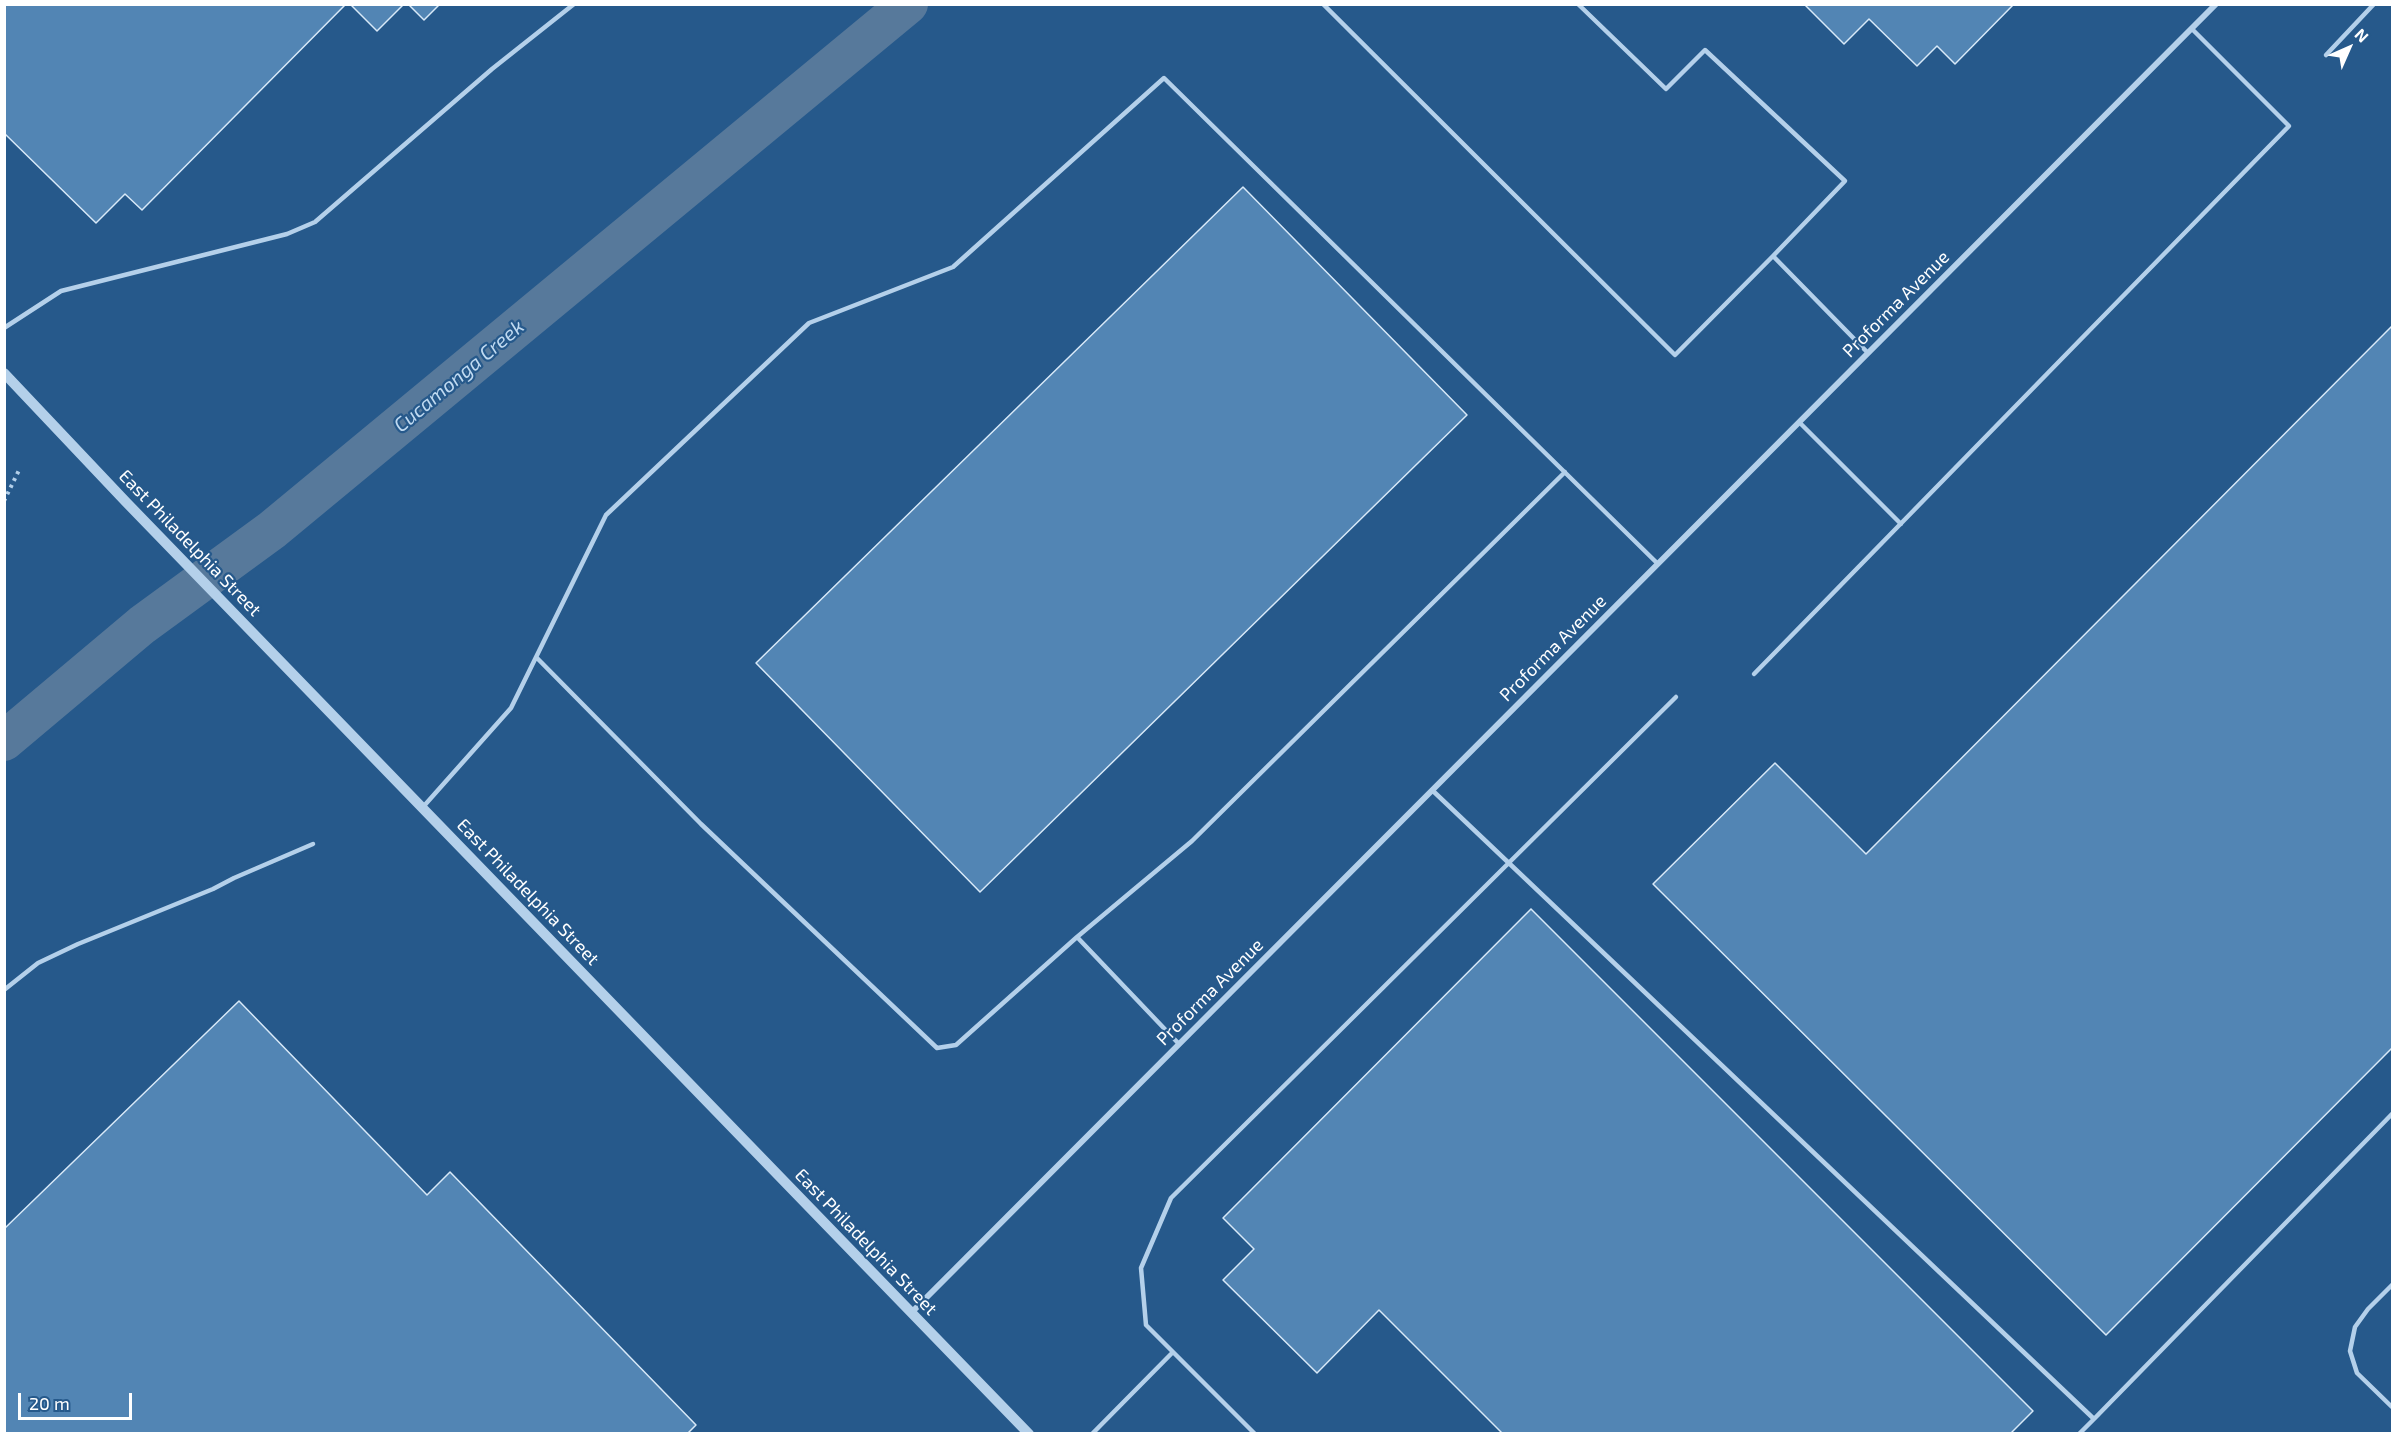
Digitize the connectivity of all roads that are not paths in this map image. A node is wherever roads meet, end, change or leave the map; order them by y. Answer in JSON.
{"nodes":[{"id":1,"x":574,"y":4,"type":"edge"},
{"id":2,"x":1323,"y":4,"type":"edge"},
{"id":3,"x":1578,"y":4,"type":"edge"},
{"id":4,"x":2216,"y":4,"type":"edge"},
{"id":5,"x":2374,"y":4,"type":"edge"},
{"id":6,"x":2192,"y":29,"type":"junction"},
{"id":7,"x":2325,"y":55,"type":"dead end"},
{"id":8,"x":1773,"y":256,"type":"junction"},
{"id":9,"x":4,"y":328,"type":"edge"},
{"id":10,"x":1868,"y":353,"type":"junction"},
{"id":11,"x":4,"y":373,"type":"edge"},
{"id":12,"x":1799,"y":422,"type":"junction"},
{"id":13,"x":1565,"y":472,"type":"junction"},
{"id":14,"x":1901,"y":524,"type":"junction"},
{"id":15,"x":1658,"y":564,"type":"junction"},
{"id":16,"x":536,"y":657,"type":"junction"},
{"id":17,"x":1754,"y":674,"type":"dead end"},
{"id":18,"x":1676,"y":698,"type":"dead end"},
{"id":19,"x":1432,"y":790,"type":"junction"},
{"id":20,"x":423,"y":807,"type":"junction"},
{"id":21,"x":313,"y":844,"type":"dead end"},
{"id":22,"x":1509,"y":865,"type":"junction"},
{"id":23,"x":1077,"y":937,"type":"junction"},
{"id":24,"x":4,"y":990,"type":"edge"},
{"id":25,"x":1179,"y":1044,"type":"junction"},
{"id":26,"x":2392,"y":1113,"type":"edge"},
{"id":27,"x":2392,"y":1285,"type":"edge"},
{"id":28,"x":911,"y":1313,"type":"junction"},
{"id":29,"x":1173,"y":1352,"type":"junction"},
{"id":30,"x":2392,"y":1407,"type":"edge"},
{"id":31,"x":2094,"y":1419,"type":"junction"},
{"id":32,"x":1029,"y":1434,"type":"edge"},
{"id":33,"x":1092,"y":1434,"type":"edge"},
{"id":34,"x":1255,"y":1434,"type":"edge"},
{"id":35,"x":2079,"y":1434,"type":"edge"}],
"edges":[{"from":1,"to":9,"type":"lane"},
{"from":2,"to":8,"type":"lane"},
{"from":3,"to":8,"type":"lane"},
{"from":4,"to":6,"type":"street","name":"Proforma Avenue"},
{"from":5,"to":7,"type":"lane"},
{"from":6,"to":10,"type":"street","name":"Proforma Avenue"},
{"from":6,"to":14,"type":"lane"},
{"from":8,"to":10,"type":"lane"},
{"from":10,"to":12,"type":"street","name":"Proforma Avenue"},
{"from":11,"to":20,"type":"street","name":"East Philadelphia Street"},
{"from":12,"to":14,"type":"lane"},
{"from":12,"to":15,"type":"street","name":"Proforma Avenue"},
{"from":13,"to":15,"type":"lane"},
{"from":13,"to":16,"type":"lane"},
{"from":13,"to":23,"type":"lane"},
{"from":14,"to":17,"type":"lane"},
{"from":15,"to":19,"type":"street","name":"Proforma Avenue"},
{"from":16,"to":20,"type":"lane"},
{"from":16,"to":23,"type":"lane"},
{"from":18,"to":22,"type":"lane"},
{"from":19,"to":22,"type":"lane"},
{"from":19,"to":25,"type":"street","name":"Proforma Avenue"},
{"from":20,"to":28,"type":"street","name":"East Philadelphia Street"},
{"from":21,"to":24,"type":"lane"},
{"from":22,"to":29,"type":"lane"},
{"from":22,"to":31,"type":"lane"},
{"from":23,"to":25,"type":"lane"},
{"from":25,"to":28,"type":"street","name":"Proforma Avenue"},
{"from":26,"to":31,"type":"lane"},
{"from":27,"to":30,"type":"lane"},
{"from":28,"to":32,"type":"street","name":"East Philadelphia Street"},
{"from":29,"to":33,"type":"lane"},
{"from":29,"to":34,"type":"lane"},
{"from":31,"to":35,"type":"lane"}]}
